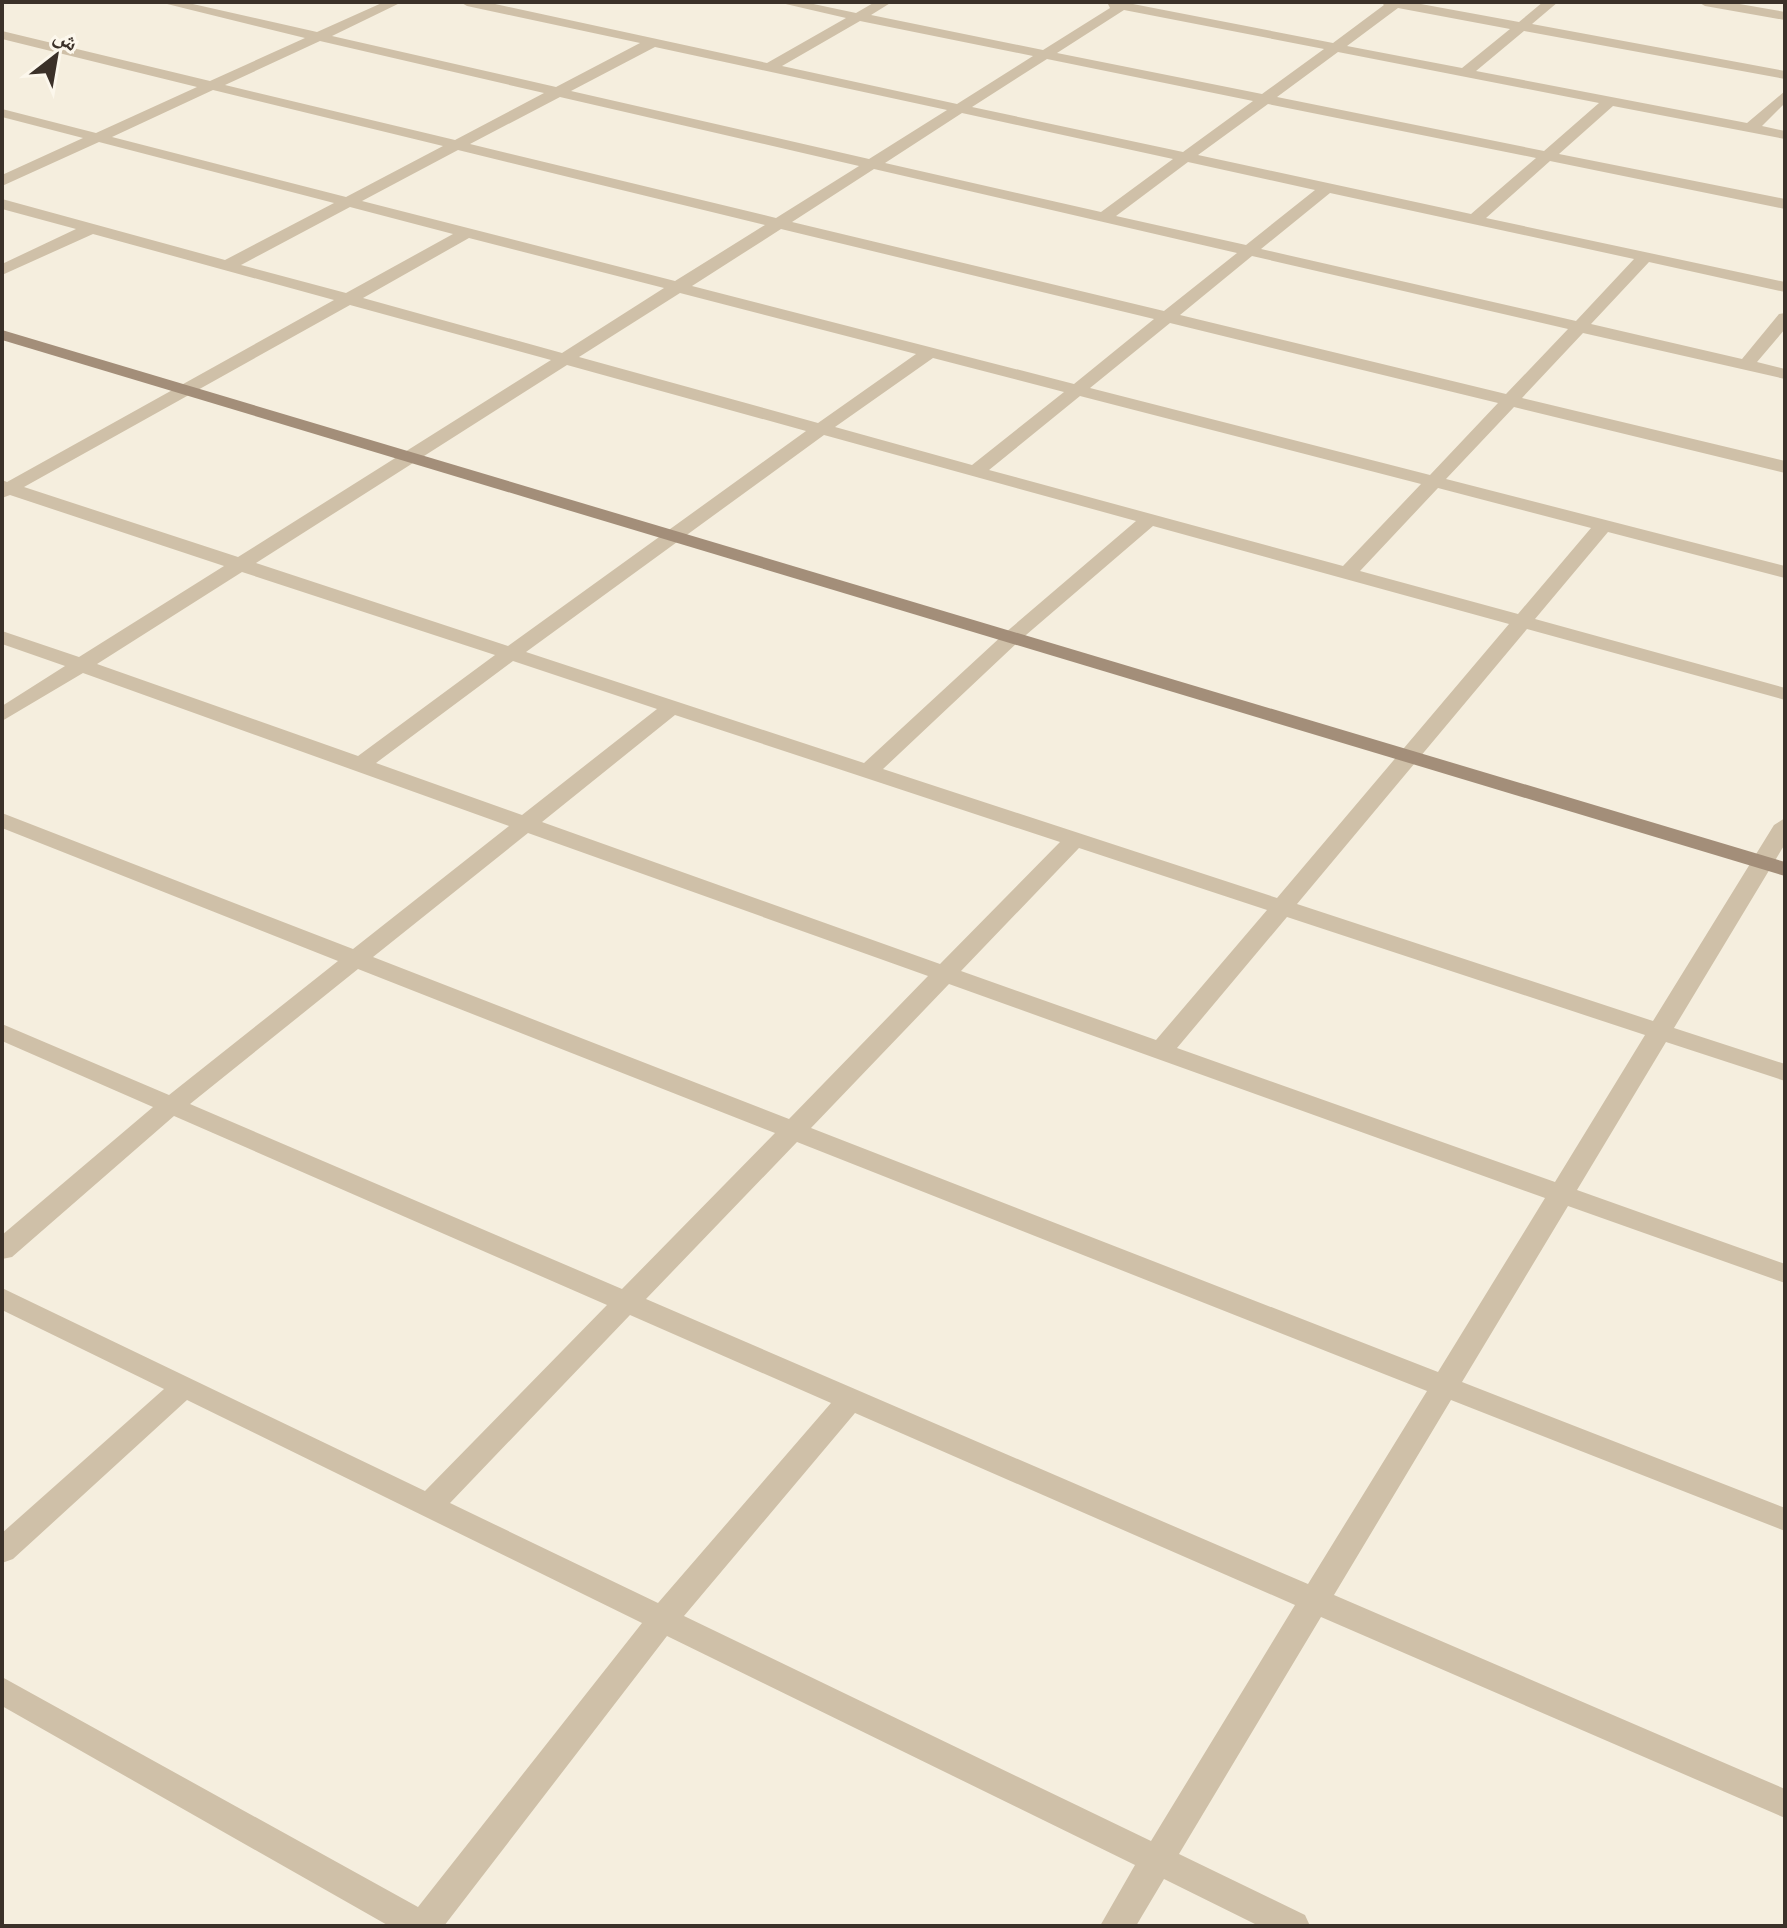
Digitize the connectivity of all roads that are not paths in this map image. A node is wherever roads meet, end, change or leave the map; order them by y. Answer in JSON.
{"nodes":[{"id":1,"x":166,"y":2,"type":"edge"},
{"id":2,"x":395,"y":2,"type":"edge"},
{"id":3,"x":467,"y":2,"type":"edge"},
{"id":4,"x":559,"y":2,"type":"edge"},
{"id":5,"x":784,"y":2,"type":"edge"},
{"id":6,"x":885,"y":2,"type":"edge"},
{"id":7,"x":1102,"y":2,"type":"edge"},
{"id":8,"x":1551,"y":2,"type":"edge"},
{"id":9,"x":1705,"y":2,"type":"edge"},
{"id":10,"x":1392,"y":3,"type":"edge"},
{"id":11,"x":1125,"y":4,"type":"edge"},
{"id":12,"x":531,"y":16,"type":"junction"},
{"id":13,"x":1785,"y":16,"type":"edge"},
{"id":14,"x":858,"y":17,"type":"junction"},
{"id":15,"x":1521,"y":27,"type":"junction"},
{"id":16,"x":2,"y":35,"type":"edge"},
{"id":17,"x":319,"y":37,"type":"junction"},
{"id":18,"x":653,"y":42,"type":"junction"},
{"id":19,"x":1336,"y":48,"type":"junction"},
{"id":20,"x":1044,"y":55,"type":"junction"},
{"id":21,"x":769,"y":67,"type":"junction"},
{"id":22,"x":1465,"y":73,"type":"junction"},
{"id":23,"x":1785,"y":75,"type":"edge"},
{"id":24,"x":212,"y":86,"type":"junction"},
{"id":25,"x":558,"y":92,"type":"junction"},
{"id":26,"x":1785,"y":95,"type":"edge"},
{"id":27,"x":1266,"y":99,"type":"junction"},
{"id":28,"x":1610,"y":101,"type":"junction"},
{"id":29,"x":959,"y":109,"type":"junction"},
{"id":30,"x":2,"y":113,"type":"edge"},
{"id":31,"x":1751,"y":128,"type":"junction"},
{"id":32,"x":1785,"y":135,"type":"edge"},
{"id":33,"x":98,"y":138,"type":"junction"},
{"id":34,"x":456,"y":145,"type":"junction"},
{"id":35,"x":1547,"y":156,"type":"junction"},
{"id":36,"x":1186,"y":158,"type":"junction"},
{"id":37,"x":871,"y":164,"type":"junction"},
{"id":38,"x":2,"y":181,"type":"edge"},
{"id":39,"x":1327,"y":188,"type":"junction"},
{"id":40,"x":347,"y":202,"type":"junction"},
{"id":41,"x":2,"y":204,"type":"edge"},
{"id":42,"x":1785,"y":204,"type":"edge"},
{"id":43,"x":1104,"y":217,"type":"junction"},
{"id":44,"x":1474,"y":220,"type":"junction"},
{"id":45,"x":777,"y":223,"type":"junction"},
{"id":46,"x":90,"y":229,"type":"junction"},
{"id":47,"x":467,"y":233,"type":"junction"},
{"id":48,"x":1249,"y":251,"type":"junction"},
{"id":49,"x":1645,"y":257,"type":"junction"},
{"id":50,"x":226,"y":266,"type":"junction"},
{"id":51,"x":2,"y":270,"type":"edge"},
{"id":52,"x":676,"y":287,"type":"junction"},
{"id":53,"x":1785,"y":287,"type":"edge"},
{"id":54,"x":346,"y":299,"type":"junction"},
{"id":55,"x":1166,"y":317,"type":"junction"},
{"id":56,"x":1785,"y":318,"type":"edge"},
{"id":57,"x":1580,"y":327,"type":"junction"},
{"id":58,"x":2,"y":335,"type":"edge"},
{"id":59,"x":930,"y":352,"type":"junction"},
{"id":60,"x":563,"y":358,"type":"junction"},
{"id":61,"x":1746,"y":365,"type":"junction"},
{"id":62,"x":1785,"y":374,"type":"edge"},
{"id":63,"x":182,"y":389,"type":"junction"},
{"id":64,"x":1075,"y":390,"type":"junction"},
{"id":65,"x":1510,"y":400,"type":"junction"},
{"id":66,"x":819,"y":429,"type":"junction"},
{"id":67,"x":405,"y":458,"type":"junction"},
{"id":68,"x":1785,"y":467,"type":"edge"},
{"id":69,"x":975,"y":472,"type":"junction"},
{"id":70,"x":1434,"y":482,"type":"junction"},
{"id":71,"x":4,"y":489,"type":"edge"},
{"id":72,"x":1149,"y":520,"type":"junction"},
{"id":73,"x":1603,"y":526,"type":"junction"},
{"id":74,"x":669,"y":536,"type":"junction"},
{"id":75,"x":241,"y":565,"type":"junction"},
{"id":76,"x":1785,"y":572,"type":"edge"},
{"id":77,"x":1347,"y":574,"type":"junction"},
{"id":78,"x":1522,"y":622,"type":"junction"},
{"id":79,"x":2,"y":637,"type":"edge"},
{"id":80,"x":1012,"y":637,"type":"junction"},
{"id":81,"x":510,"y":653,"type":"junction"},
{"id":82,"x":81,"y":665,"type":"junction"},
{"id":83,"x":1785,"y":694,"type":"edge"},
{"id":84,"x":672,"y":707,"type":"junction"},
{"id":85,"x":2,"y":715,"type":"edge"},
{"id":86,"x":1409,"y":756,"type":"junction"},
{"id":87,"x":360,"y":765,"type":"junction"},
{"id":88,"x":868,"y":771,"type":"junction"},
{"id":89,"x":2,"y":820,"type":"edge"},
{"id":90,"x":525,"y":824,"type":"junction"},
{"id":91,"x":1785,"y":825,"type":"edge"},
{"id":92,"x":1075,"y":839,"type":"junction"},
{"id":93,"x":1773,"y":865,"type":"edge"},
{"id":94,"x":1282,"y":907,"type":"junction"},
{"id":95,"x":356,"y":959,"type":"junction"},
{"id":96,"x":945,"y":974,"type":"junction"},
{"id":97,"x":2,"y":1032,"type":"edge"},
{"id":98,"x":1661,"y":1032,"type":"junction"},
{"id":99,"x":1161,"y":1051,"type":"junction"},
{"id":100,"x":1785,"y":1073,"type":"edge"},
{"id":101,"x":172,"y":1105,"type":"junction"},
{"id":102,"x":793,"y":1131,"type":"junction"},
{"id":103,"x":1562,"y":1195,"type":"junction"},
{"id":104,"x":2,"y":1250,"type":"edge"},
{"id":105,"x":1785,"y":1274,"type":"edge"},
{"id":106,"x":2,"y":1298,"type":"edge"},
{"id":107,"x":626,"y":1302,"type":"junction"},
{"id":108,"x":184,"y":1387,"type":"junction"},
{"id":109,"x":1445,"y":1387,"type":"junction"},
{"id":110,"x":851,"y":1399,"type":"junction"},
{"id":111,"x":429,"y":1506,"type":"junction"},
{"id":112,"x":1785,"y":1520,"type":"edge"},
{"id":113,"x":2,"y":1551,"type":"edge"},
{"id":114,"x":1315,"y":1601,"type":"junction"},
{"id":115,"x":662,"y":1620,"type":"junction"},
{"id":116,"x":2,"y":1690,"type":"edge"},
{"id":117,"x":1785,"y":1804,"type":"edge"},
{"id":118,"x":1157,"y":1860,"type":"junction"},
{"id":119,"x":422,"y":1926,"type":"edge"},
{"id":120,"x":1117,"y":1926,"type":"edge"},
{"id":121,"x":1293,"y":1926,"type":"edge"}],
"edges":[{"from":1,"to":17,"type":"street"},
{"from":2,"to":17,"type":"street"},
{"from":3,"to":12,"type":"street"},
{"from":4,"to":12,"type":"street"},
{"from":5,"to":14,"type":"street"},
{"from":6,"to":14,"type":"street"},
{"from":7,"to":11,"type":"street"},
{"from":8,"to":15,"type":"street"},
{"from":9,"to":13,"type":"street"},
{"from":10,"to":15,"type":"street"},
{"from":10,"to":19,"type":"street"},
{"from":11,"to":19,"type":"street"},
{"from":11,"to":20,"type":"street"},
{"from":12,"to":18,"type":"street"},
{"from":14,"to":20,"type":"street"},
{"from":14,"to":21,"type":"street"},
{"from":15,"to":22,"type":"street"},
{"from":15,"to":23,"type":"street"},
{"from":16,"to":24,"type":"street"},
{"from":17,"to":24,"type":"street"},
{"from":17,"to":25,"type":"street"},
{"from":18,"to":21,"type":"street"},
{"from":18,"to":25,"type":"street"},
{"from":19,"to":22,"type":"street"},
{"from":19,"to":27,"type":"street"},
{"from":20,"to":27,"type":"street"},
{"from":20,"to":29,"type":"street"},
{"from":21,"to":29,"type":"street"},
{"from":22,"to":28,"type":"street"},
{"from":24,"to":33,"type":"street"},
{"from":24,"to":34,"type":"street"},
{"from":25,"to":34,"type":"street"},
{"from":25,"to":37,"type":"street"},
{"from":26,"to":31,"type":"street"},
{"from":27,"to":35,"type":"street"},
{"from":27,"to":36,"type":"street"},
{"from":28,"to":31,"type":"street"},
{"from":28,"to":35,"type":"street"},
{"from":29,"to":36,"type":"street"},
{"from":29,"to":37,"type":"street"},
{"from":30,"to":33,"type":"street"},
{"from":31,"to":32,"type":"street"},
{"from":33,"to":38,"type":"street"},
{"from":33,"to":40,"type":"street"},
{"from":34,"to":40,"type":"street"},
{"from":34,"to":45,"type":"street"},
{"from":35,"to":42,"type":"street"},
{"from":35,"to":44,"type":"street"},
{"from":36,"to":39,"type":"street"},
{"from":36,"to":43,"type":"street"},
{"from":37,"to":43,"type":"street"},
{"from":37,"to":45,"type":"street"},
{"from":39,"to":44,"type":"street"},
{"from":39,"to":48,"type":"street"},
{"from":40,"to":47,"type":"street"},
{"from":40,"to":50,"type":"street"},
{"from":41,"to":46,"type":"street"},
{"from":43,"to":48,"type":"street"},
{"from":44,"to":49,"type":"street"},
{"from":45,"to":52,"type":"street"},
{"from":45,"to":55,"type":"street"},
{"from":46,"to":50,"type":"street"},
{"from":46,"to":51,"type":"street"},
{"from":47,"to":52,"type":"street"},
{"from":47,"to":54,"type":"street"},
{"from":48,"to":55,"type":"street"},
{"from":48,"to":57,"type":"street"},
{"from":49,"to":53,"type":"street"},
{"from":49,"to":57,"type":"street"},
{"from":50,"to":54,"type":"street"},
{"from":52,"to":59,"type":"street"},
{"from":52,"to":60,"type":"street"},
{"from":54,"to":60,"type":"street"},
{"from":54,"to":63,"type":"street"},
{"from":55,"to":64,"type":"street"},
{"from":55,"to":65,"type":"street"},
{"from":56,"to":61,"type":"street"},
{"from":57,"to":61,"type":"street"},
{"from":57,"to":65,"type":"street"},
{"from":58,"to":63,"type":"street"},
{"from":59,"to":64,"type":"street"},
{"from":59,"to":66,"type":"street"},
{"from":60,"to":66,"type":"street"},
{"from":60,"to":67,"type":"street"},
{"from":61,"to":62,"type":"street"},
{"from":63,"to":67,"type":"street"},
{"from":63,"to":71,"type":"street"},
{"from":64,"to":69,"type":"street"},
{"from":64,"to":70,"type":"street"},
{"from":65,"to":68,"type":"street"},
{"from":65,"to":70,"type":"street"},
{"from":66,"to":69,"type":"street"},
{"from":66,"to":74,"type":"street"},
{"from":67,"to":74,"type":"street"},
{"from":67,"to":75,"type":"street"},
{"from":69,"to":72,"type":"street"},
{"from":70,"to":73,"type":"street"},
{"from":70,"to":77,"type":"street"},
{"from":71,"to":75,"type":"street"},
{"from":72,"to":77,"type":"street"},
{"from":72,"to":80,"type":"street"},
{"from":73,"to":76,"type":"street"},
{"from":73,"to":78,"type":"street"},
{"from":74,"to":80,"type":"street"},
{"from":74,"to":81,"type":"street"},
{"from":75,"to":81,"type":"street"},
{"from":75,"to":82,"type":"street"},
{"from":77,"to":78,"type":"street"},
{"from":78,"to":83,"type":"street"},
{"from":78,"to":86,"type":"street"},
{"from":79,"to":82,"type":"street"},
{"from":80,"to":86,"type":"street"},
{"from":80,"to":88,"type":"street"},
{"from":81,"to":84,"type":"street"},
{"from":81,"to":87,"type":"street"},
{"from":82,"to":85,"type":"street"},
{"from":82,"to":87,"type":"street"},
{"from":84,"to":88,"type":"street"},
{"from":84,"to":90,"type":"street"},
{"from":86,"to":93,"type":"street"},
{"from":86,"to":94,"type":"street"},
{"from":87,"to":90,"type":"street"},
{"from":88,"to":92,"type":"street"},
{"from":89,"to":95,"type":"street"},
{"from":90,"to":95,"type":"street"},
{"from":90,"to":96,"type":"street"},
{"from":91,"to":93,"type":"street"},
{"from":92,"to":94,"type":"street"},
{"from":92,"to":96,"type":"street"},
{"from":93,"to":98,"type":"street"},
{"from":94,"to":98,"type":"street"},
{"from":94,"to":99,"type":"street"},
{"from":95,"to":101,"type":"street"},
{"from":95,"to":102,"type":"street"},
{"from":96,"to":99,"type":"street"},
{"from":96,"to":102,"type":"street"},
{"from":97,"to":101,"type":"street"},
{"from":98,"to":100,"type":"street"},
{"from":98,"to":103,"type":"street"},
{"from":99,"to":103,"type":"street"},
{"from":101,"to":104,"type":"street"},
{"from":101,"to":107,"type":"street"},
{"from":102,"to":107,"type":"street"},
{"from":102,"to":109,"type":"street"},
{"from":103,"to":105,"type":"street"},
{"from":103,"to":109,"type":"street"},
{"from":106,"to":108,"type":"street"},
{"from":107,"to":110,"type":"street"},
{"from":107,"to":111,"type":"street"},
{"from":108,"to":111,"type":"street"},
{"from":108,"to":113,"type":"street"},
{"from":109,"to":112,"type":"street"},
{"from":109,"to":114,"type":"street"},
{"from":110,"to":114,"type":"street"},
{"from":110,"to":115,"type":"street"},
{"from":111,"to":115,"type":"street"},
{"from":114,"to":117,"type":"street"},
{"from":114,"to":118,"type":"street"},
{"from":115,"to":118,"type":"street"},
{"from":115,"to":119,"type":"street"},
{"from":116,"to":119,"type":"street"},
{"from":118,"to":120,"type":"street"},
{"from":118,"to":121,"type":"street"}]}
